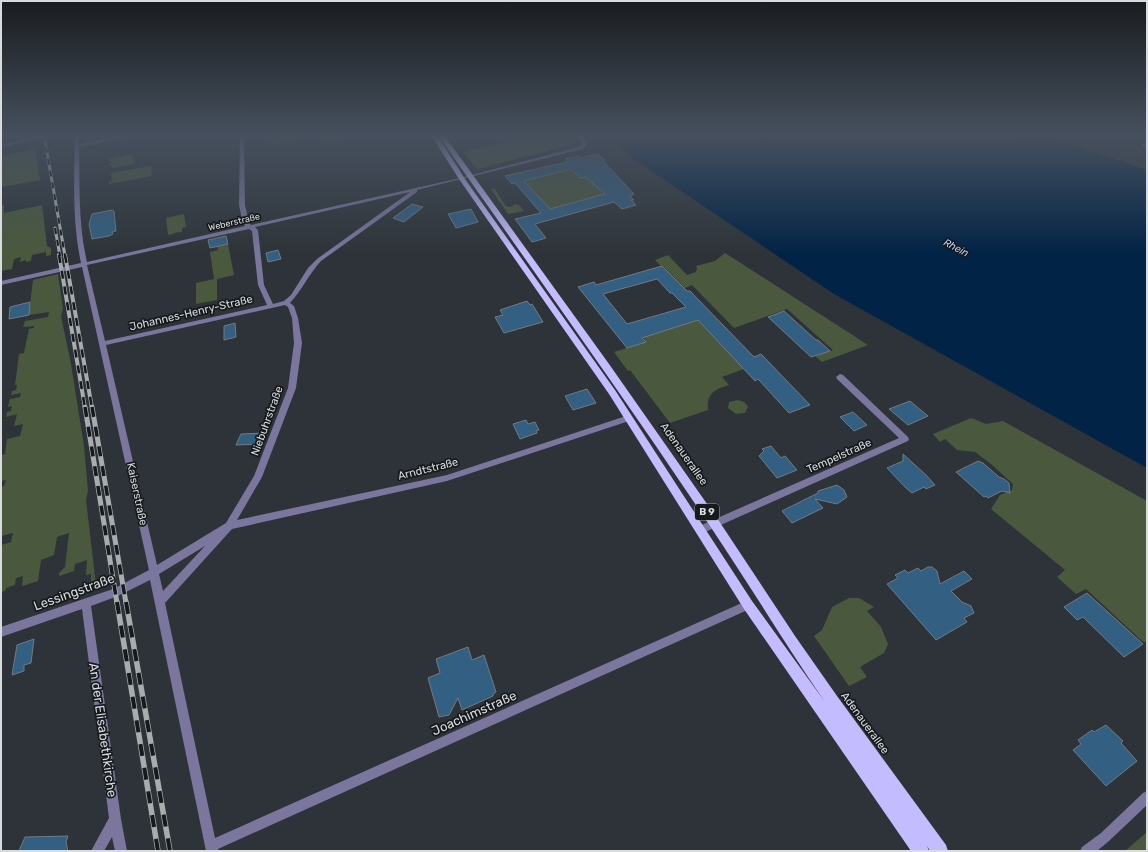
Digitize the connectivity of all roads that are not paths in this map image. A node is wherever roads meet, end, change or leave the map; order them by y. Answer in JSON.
{"nodes":[{"id":1,"x":77,"y":175,"type":"edge"},
{"id":2,"x":242,"y":175,"type":"edge"},
{"id":3,"x":464,"y":175,"type":"edge"},
{"id":4,"x":464,"y":175,"type":"edge"},
{"id":5,"x":478,"y":175,"type":"edge"},
{"id":6,"x":466,"y":178,"type":"junction"},
{"id":7,"x":418,"y":189,"type":"junction"},
{"id":8,"x":250,"y":227,"type":"junction"},
{"id":9,"x":85,"y":267,"type":"junction"},
{"id":10,"x":1,"y":285,"type":"edge"},
{"id":11,"x":286,"y":303,"type":"junction"},
{"id":12,"x":270,"y":305,"type":"junction"},
{"id":13,"x":102,"y":347,"type":"junction"},
{"id":14,"x":840,"y":377,"type":"dead end"},
{"id":15,"x":629,"y":418,"type":"junction"},
{"id":16,"x":715,"y":524,"type":"junction"},
{"id":17,"x":229,"y":526,"type":"junction"},
{"id":18,"x":700,"y":530,"type":"junction"},
{"id":19,"x":154,"y":572,"type":"junction"},
{"id":20,"x":160,"y":601,"type":"junction"},
{"id":21,"x":86,"y":604,"type":"junction"},
{"id":22,"x":748,"y":605,"type":"junction"},
{"id":23,"x":1,"y":632,"type":"edge"},
{"id":24,"x":1147,"y":797,"type":"edge"},
{"id":25,"x":115,"y":819,"type":"junction"},
{"id":26,"x":211,"y":849,"type":"edge"},
{"id":27,"x":97,"y":851,"type":"edge"},
{"id":28,"x":121,"y":851,"type":"edge"},
{"id":29,"x":921,"y":851,"type":"edge"},
{"id":30,"x":940,"y":851,"type":"edge"},
{"id":31,"x":1086,"y":851,"type":"edge"}],
"edges":[{"from":1,"to":9,"type":"street","name":"Kaiserstraße"},
{"from":2,"to":8,"type":"street"},
{"from":3,"to":6,"type":"main road","name":"Adenauerallee","number":"B 9"},
{"from":4,"to":6,"type":"main road","name":"Adenauerallee","number":"B 9"},
{"from":5,"to":6,"type":"street","name":"Weberstraße"},
{"from":6,"to":7,"type":"street","name":"Weberstraße"},
{"from":6,"to":15,"type":"main road","name":"Adenauerallee","number":"B 9"},
{"from":6,"to":16,"type":"main road","name":"Adenauerallee","number":"B 9"},
{"from":7,"to":8,"type":"street","name":"Weberstraße"},
{"from":7,"to":11,"type":"street"},
{"from":8,"to":9,"type":"street","name":"Weberstraße"},
{"from":8,"to":12,"type":"street"},
{"from":9,"to":10,"type":"street","name":"Weberstraße"},
{"from":9,"to":13,"type":"street","name":"Kaiserstraße"},
{"from":11,"to":12,"type":"street","name":"Johannes-Henry-Straße"},
{"from":11,"to":17,"type":"street","name":"Niebuhrstraße"},
{"from":12,"to":13,"type":"street","name":"Johannes-Henry-Straße"},
{"from":13,"to":19,"type":"street","name":"Kaiserstraße"},
{"from":14,"to":16,"type":"street","name":"Tempelstraße"},
{"from":15,"to":17,"type":"street","name":"Arndtstraße"},
{"from":15,"to":18,"type":"main road","name":"Adenauerallee","number":"B 9"},
{"from":16,"to":18,"type":"street","name":"Tempelstraße"},
{"from":16,"to":30,"type":"main road","name":"Adenauerallee","number":"B 9"},
{"from":17,"to":19,"type":"street","name":"Niebuhrstraße"},
{"from":17,"to":20,"type":"street","name":"Niebuhrstraße"},
{"from":18,"to":22,"type":"main road","name":"Adenauerallee","number":"B 9"},
{"from":19,"to":20,"type":"street","name":"Kaiserstraße"},
{"from":19,"to":21,"type":"street","name":"Lessingstraße"},
{"from":20,"to":26,"type":"street","name":"Kaiserstraße"},
{"from":21,"to":23,"type":"street","name":"Lessingstraße"},
{"from":21,"to":25,"type":"street","name":"An der Elisabethkirche"},
{"from":22,"to":26,"type":"street","name":"Joachimstraße"},
{"from":22,"to":29,"type":"main road","name":"Adenauerallee","number":"B 9"},
{"from":24,"to":31,"type":"street"},
{"from":25,"to":27,"type":"street"},
{"from":25,"to":28,"type":"street","name":"An der Elisabethkirche"}]}
